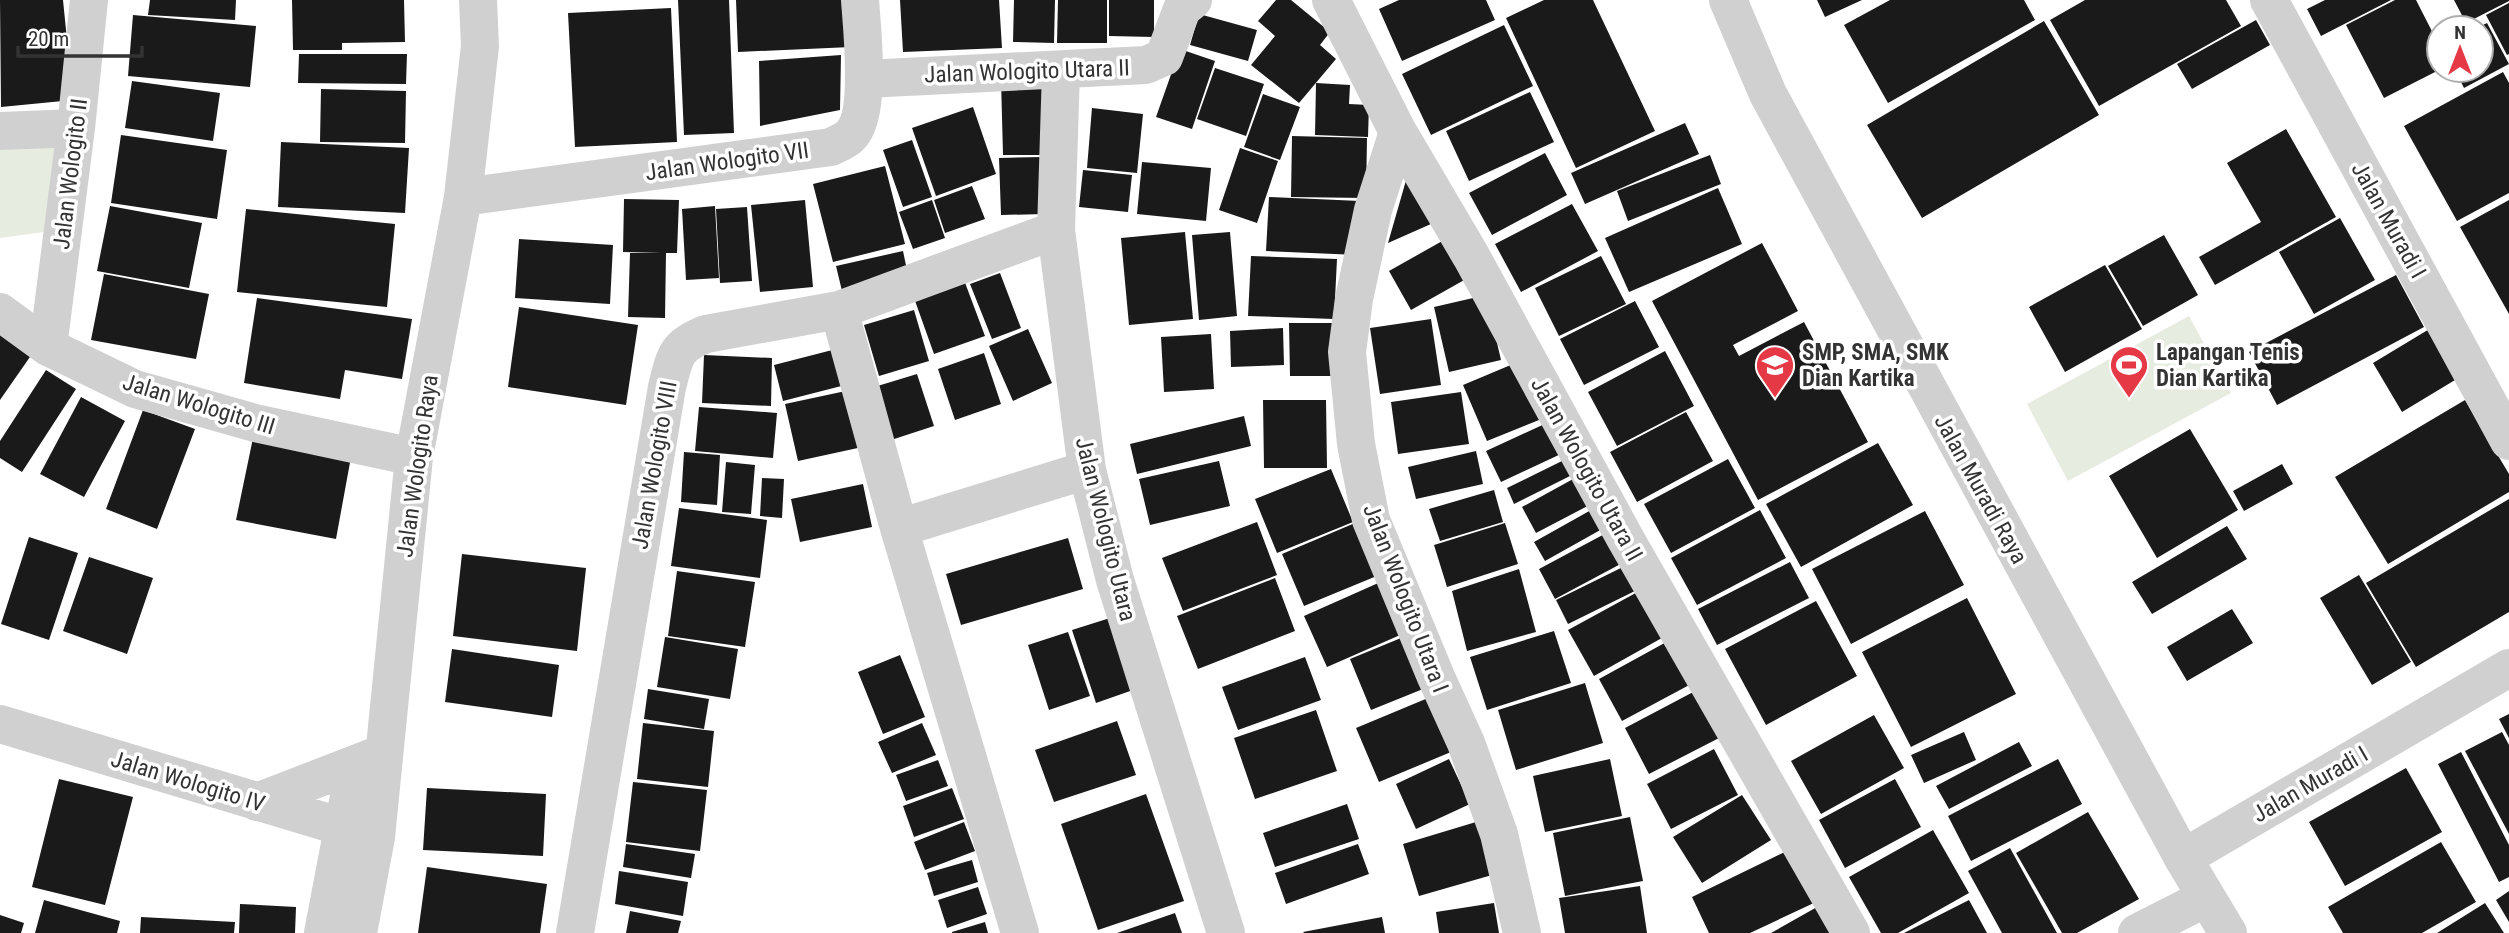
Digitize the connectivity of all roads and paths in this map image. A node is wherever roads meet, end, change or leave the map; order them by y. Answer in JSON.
{"nodes":[{"id":1,"x":89,"y":0,"type":"edge"},
{"id":2,"x":478,"y":0,"type":"edge"},
{"id":3,"x":860,"y":0,"type":"edge"},
{"id":4,"x":1193,"y":0,"type":"edge"},
{"id":5,"x":1331,"y":0,"type":"edge"},
{"id":6,"x":1728,"y":0,"type":"edge"},
{"id":7,"x":2269,"y":0,"type":"edge"},
{"id":8,"x":1061,"y":70,"type":"junction"},
{"id":9,"x":864,"y":79,"type":"junction"},
{"id":10,"x":76,"y":128,"type":"junction"},
{"id":11,"x":0,"y":131,"type":"edge"},
{"id":12,"x":1398,"y":132,"type":"junction"},
{"id":13,"x":463,"y":197,"type":"junction"},
{"id":14,"x":1056,"y":230,"type":"junction"},
{"id":15,"x":839,"y":310,"type":"junction"},
{"id":16,"x":0,"y":312,"type":"edge"},
{"id":17,"x":48,"y":347,"type":"junction"},
{"id":18,"x":2509,"y":440,"type":"edge"},
{"id":19,"x":414,"y":457,"type":"junction"},
{"id":20,"x":1087,"y":470,"type":"junction"},
{"id":21,"x":899,"y":528,"type":"junction"},
{"id":22,"x":2509,"y":668,"type":"edge"},
{"id":23,"x":0,"y":724,"type":"edge"},
{"id":24,"x":369,"y":759,"type":"junction"},
{"id":25,"x":257,"y":802,"type":"junction"},
{"id":26,"x":360,"y":833,"type":"junction"},
{"id":27,"x":2183,"y":858,"type":"junction"},
{"id":28,"x":2206,"y":898,"type":"junction"},
{"id":29,"x":323,"y":933,"type":"edge"},
{"id":30,"x":358,"y":933,"type":"edge"},
{"id":31,"x":575,"y":933,"type":"edge"},
{"id":32,"x":1020,"y":933,"type":"edge"},
{"id":33,"x":1226,"y":933,"type":"edge"},
{"id":34,"x":1522,"y":933,"type":"edge"},
{"id":35,"x":1851,"y":933,"type":"edge"},
{"id":36,"x":2137,"y":933,"type":"edge"},
{"id":37,"x":2228,"y":933,"type":"edge"}],
"edges":[{"from":1,"to":10,"type":"street","name":"Jalan Wologito II"},
{"from":2,"to":13,"type":"street","name":"Jalan Wologito Raya"},
{"from":3,"to":9,"type":"street","name":"Jalan Wologito VII"},
{"from":4,"to":8,"type":"street","name":"Jalan Wologito Utara II"},
{"from":5,"to":12,"type":"street","name":"Jalan Wologito Utara II"},
{"from":6,"to":27,"type":"street","name":"Jalan Muradi Raya"},
{"from":7,"to":18,"type":"street","name":"Jalan Muradi I"},
{"from":8,"to":9,"type":"street","name":"Jalan Wologito Utara II"},
{"from":8,"to":14,"type":"street","name":"Jalan Wologito Utara"},
{"from":9,"to":13,"type":"street","name":"Jalan Wologito VII"},
{"from":10,"to":11,"type":"street"},
{"from":10,"to":17,"type":"street","name":"Jalan Wologito II"},
{"from":12,"to":34,"type":"street","name":"Jalan Wologito Utara I"},
{"from":12,"to":35,"type":"street","name":"Jalan Wologito Utara II"},
{"from":13,"to":19,"type":"street","name":"Jalan Wologito Raya"},
{"from":14,"to":15,"type":"street","name":"Jalan Wologito VIII"},
{"from":14,"to":20,"type":"street","name":"Jalan Wologito Utara"},
{"from":15,"to":21,"type":"street"},
{"from":15,"to":31,"type":"street","name":"Jalan Wologito VIII"},
{"from":16,"to":17,"type":"street","name":"Jalan Wologito III"},
{"from":17,"to":19,"type":"street","name":"Jalan Wologito III"},
{"from":19,"to":24,"type":"street","name":"Jalan Wologito Raya"},
{"from":20,"to":21,"type":"street"},
{"from":20,"to":33,"type":"street","name":"Jalan Wologito Utara"},
{"from":21,"to":32,"type":"street"},
{"from":22,"to":27,"type":"street","name":"Jalan Muradi I"},
{"from":23,"to":25,"type":"street","name":"Jalan Wologito IV"},
{"from":24,"to":25,"type":"street"},
{"from":24,"to":26,"type":"street","name":"Jalan Wologito Raya"},
{"from":25,"to":26,"type":"street","name":"Jalan Wologito IV"},
{"from":26,"to":29,"type":"street"},
{"from":26,"to":30,"type":"street","name":"Jalan Wologito Raya"},
{"from":27,"to":28,"type":"street","name":"Jalan Muradi Raya"},
{"from":28,"to":36,"type":"street"},
{"from":28,"to":37,"type":"street","name":"Jalan Muradi Raya"}]}
